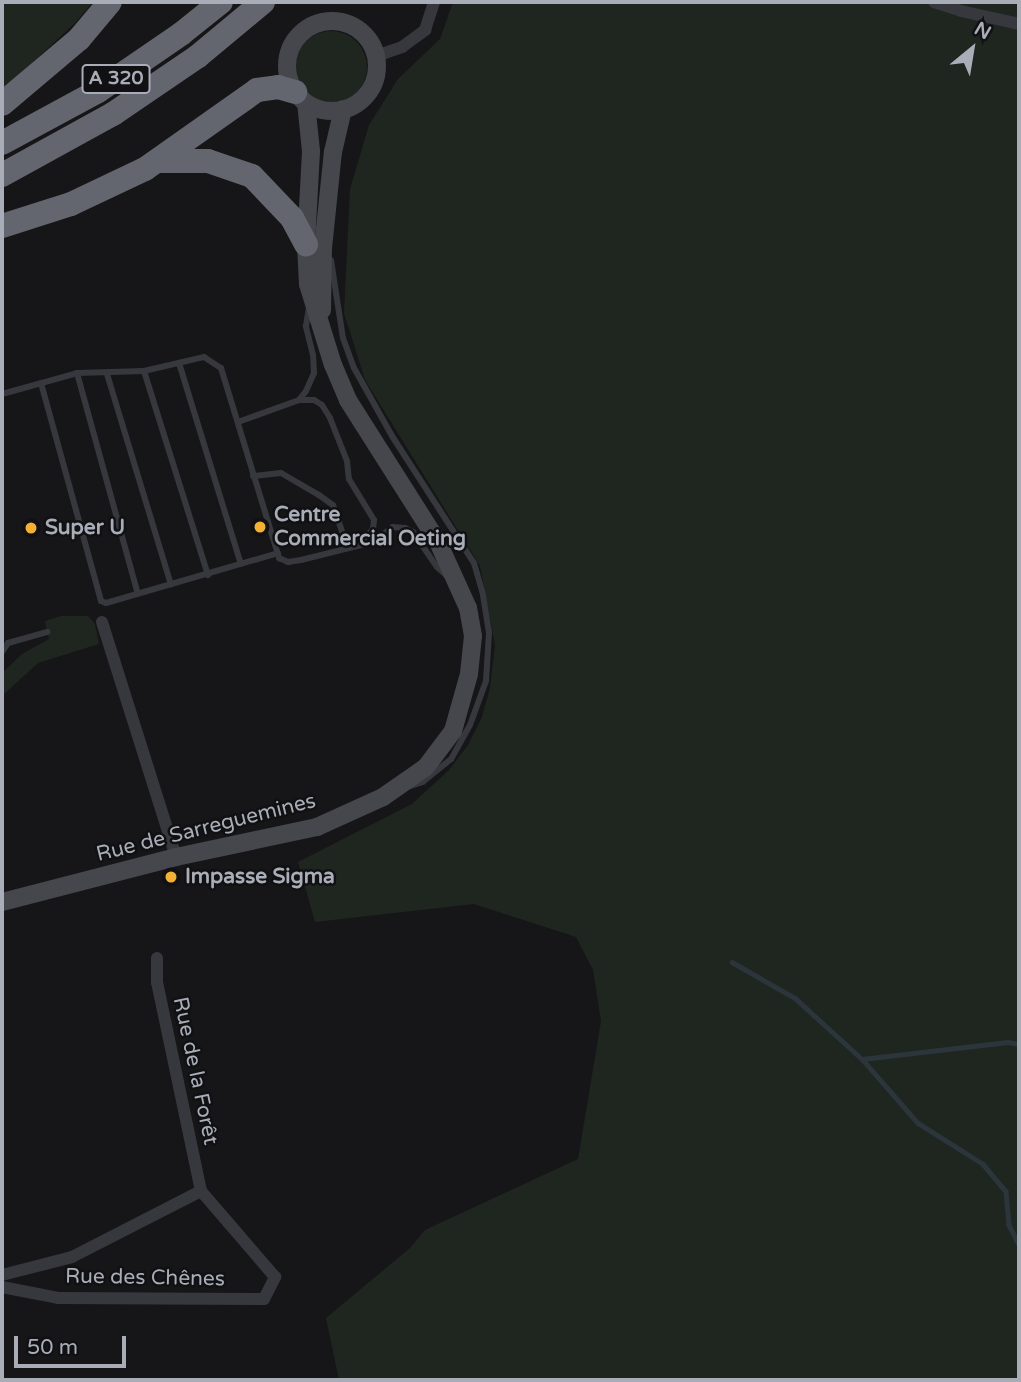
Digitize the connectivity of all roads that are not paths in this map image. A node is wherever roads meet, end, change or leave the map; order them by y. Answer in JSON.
{"nodes":[{"id":1,"x":110,"y":2,"type":"edge"},
{"id":2,"x":221,"y":2,"type":"edge"},
{"id":3,"x":263,"y":2,"type":"edge"},
{"id":4,"x":337,"y":2,"type":"edge"},
{"id":5,"x":433,"y":2,"type":"edge"},
{"id":6,"x":934,"y":2,"type":"edge"},
{"id":7,"x":336,"y":21,"type":"junction"},
{"id":8,"x":1019,"y":24,"type":"edge"},
{"id":9,"x":376,"y":56,"type":"junction"},
{"id":10,"x":300,"y":98,"type":"junction"},
{"id":11,"x":2,"y":104,"type":"edge"},
{"id":12,"x":343,"y":109,"type":"junction"},
{"id":13,"x":2,"y":143,"type":"edge"},
{"id":14,"x":159,"y":161,"type":"junction"},
{"id":15,"x":2,"y":175,"type":"edge"},
{"id":16,"x":327,"y":215,"type":"junction"},
{"id":17,"x":2,"y":226,"type":"edge"},
{"id":18,"x":314,"y":246,"type":"junction"},
{"id":19,"x":312,"y":296,"type":"junction"},
{"id":20,"x":321,"y":328,"type":"junction"},
{"id":21,"x":179,"y":363,"type":"junction"},
{"id":22,"x":144,"y":371,"type":"junction"},
{"id":23,"x":77,"y":373,"type":"junction"},
{"id":24,"x":107,"y":374,"type":"junction"},
{"id":25,"x":41,"y":383,"type":"junction"},
{"id":26,"x":2,"y":394,"type":"edge"},
{"id":27,"x":299,"y":400,"type":"junction"},
{"id":28,"x":237,"y":422,"type":"junction"},
{"id":29,"x":253,"y":476,"type":"junction"},
{"id":30,"x":361,"y":542,"type":"junction"},
{"id":31,"x":347,"y":546,"type":"junction"},
{"id":32,"x":278,"y":553,"type":"junction"},
{"id":33,"x":241,"y":564,"type":"junction"},
{"id":34,"x":208,"y":575,"type":"junction"},
{"id":35,"x":171,"y":585,"type":"junction"},
{"id":36,"x":459,"y":585,"type":"junction"},
{"id":37,"x":138,"y":594,"type":"junction"},
{"id":38,"x":102,"y":622,"type":"dead end"},
{"id":39,"x":47,"y":632,"type":"dead end"},
{"id":40,"x":2,"y":652,"type":"edge"},
{"id":41,"x":383,"y":797,"type":"junction"},
{"id":42,"x":176,"y":857,"type":"junction"},
{"id":43,"x":2,"y":902,"type":"edge"},
{"id":44,"x":157,"y":958,"type":"dead end"},
{"id":45,"x":201,"y":1191,"type":"junction"},
{"id":46,"x":2,"y":1275,"type":"edge"},
{"id":47,"x":275,"y":1277,"type":"joint"},
{"id":48,"x":2,"y":1287,"type":"edge"}],
"edges":[{"from":1,"to":11,"type":"highway"},
{"from":2,"to":13,"type":"highway","number":"A 320"},
{"from":3,"to":15,"type":"highway","number":"A 320"},
{"from":4,"to":7,"type":"main road"},
{"from":5,"to":9,"type":"street"},
{"from":6,"to":8,"type":"street"},
{"from":7,"to":9,"type":"main road"},
{"from":7,"to":10,"type":"main road"},
{"from":9,"to":12,"type":"main road"},
{"from":10,"to":12,"type":"main road"},
{"from":10,"to":14,"type":"highway"},
{"from":10,"to":18,"type":"main road"},
{"from":12,"to":16,"type":"main road"},
{"from":14,"to":17,"type":"highway"},
{"from":14,"to":18,"type":"highway"},
{"from":16,"to":18,"type":"main road"},
{"from":16,"to":41,"type":"lane"},
{"from":18,"to":19,"type":"main road","name":"Rue de Sarreguemines"},
{"from":18,"to":20,"type":"main road","name":"Rue de Sarreguemines"},
{"from":19,"to":20,"type":"main road","name":"Rue de Sarreguemines"},
{"from":19,"to":27,"type":"lane"},
{"from":20,"to":36,"type":"main road","name":"Rue de Sarreguemines"},
{"from":21,"to":22,"type":"lane"},
{"from":21,"to":28,"type":"lane"},
{"from":21,"to":33,"type":"lane"},
{"from":22,"to":24,"type":"lane"},
{"from":22,"to":34,"type":"lane"},
{"from":23,"to":24,"type":"lane"},
{"from":23,"to":25,"type":"lane"},
{"from":23,"to":37,"type":"lane"},
{"from":24,"to":35,"type":"lane"},
{"from":25,"to":26,"type":"lane"},
{"from":25,"to":37,"type":"lane"},
{"from":27,"to":28,"type":"lane"},
{"from":27,"to":30,"type":"lane"},
{"from":28,"to":29,"type":"lane"},
{"from":29,"to":31,"type":"lane"},
{"from":29,"to":32,"type":"lane"},
{"from":30,"to":31,"type":"lane"},
{"from":30,"to":36,"type":"lane"},
{"from":31,"to":32,"type":"lane"},
{"from":32,"to":33,"type":"lane"},
{"from":33,"to":34,"type":"lane"},
{"from":34,"to":35,"type":"lane"},
{"from":35,"to":37,"type":"lane"},
{"from":36,"to":41,"type":"main road","name":"Rue de Sarreguemines"},
{"from":38,"to":42,"type":"street"},
{"from":39,"to":40,"type":"lane"},
{"from":41,"to":42,"type":"main road","name":"Rue de Sarreguemines"},
{"from":42,"to":43,"type":"main road","name":"Rue de Sarreguemines"},
{"from":44,"to":45,"type":"street","name":"Rue de la Forêt"},
{"from":45,"to":46,"type":"street"},
{"from":45,"to":47,"type":"street","name":"Rue de la Forêt"},
{"from":47,"to":48,"type":"street","name":"Rue des Chênes"}]}
